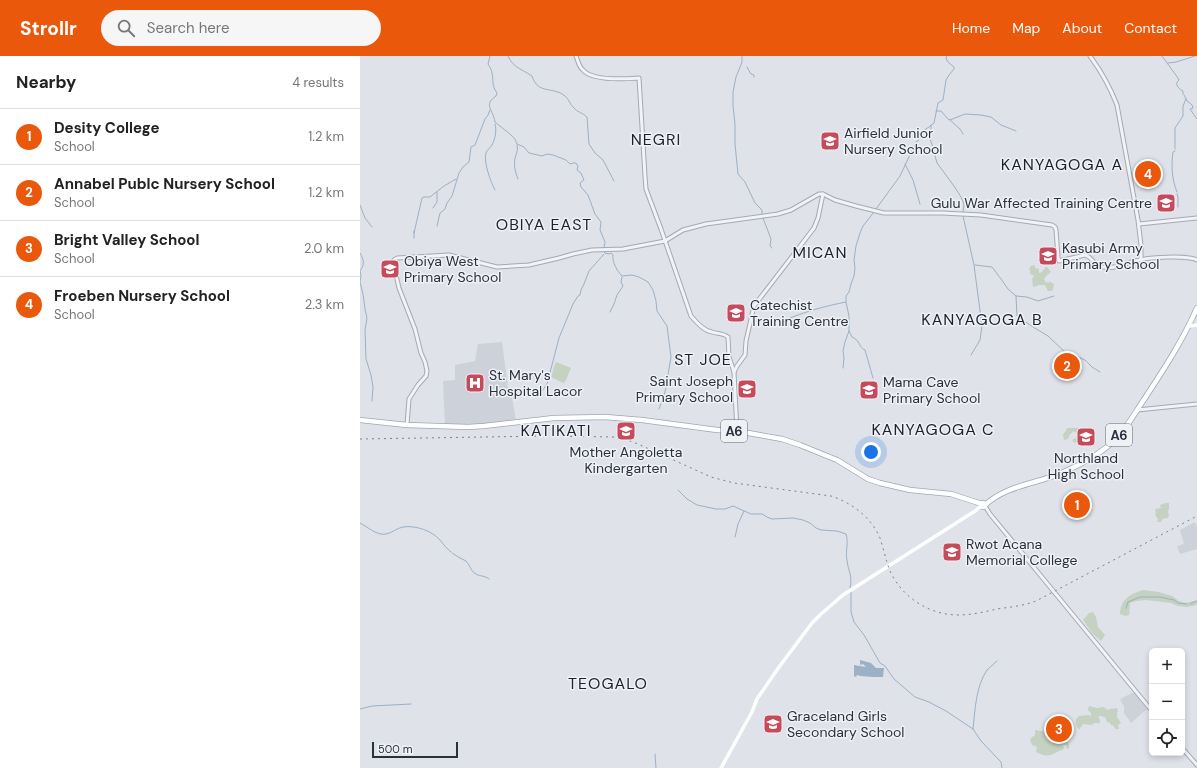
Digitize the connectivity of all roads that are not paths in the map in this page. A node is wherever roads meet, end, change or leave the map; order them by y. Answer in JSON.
{"nodes":[{"id":1,"x":576,"y":56,"type":"edge"},
{"id":2,"x":1090,"y":56,"type":"edge"},
{"id":3,"x":823,"y":194,"type":"junction"},
{"id":4,"x":1197,"y":218,"type":"edge"},
{"id":5,"x":1139,"y":224,"type":"junction"},
{"id":6,"x":665,"y":241,"type":"junction"},
{"id":7,"x":1141,"y":260,"type":"junction"},
{"id":8,"x":1197,"y":260,"type":"edge"},
{"id":9,"x":1197,"y":308,"type":"edge"},
{"id":10,"x":1197,"y":325,"type":"edge"},
{"id":11,"x":1189,"y":326,"type":"junction"},
{"id":12,"x":734,"y":372,"type":"junction"},
{"id":13,"x":1197,"y":404,"type":"edge"},
{"id":14,"x":1136,"y":410,"type":"junction"},
{"id":15,"x":360,"y":420,"type":"edge"},
{"id":16,"x":407,"y":424,"type":"junction"},
{"id":17,"x":737,"y":431,"type":"junction"},
{"id":18,"x":983,"y":506,"type":"junction"},
{"id":19,"x":1149,"y":707,"type":"edge"},
{"id":20,"x":1185,"y":752,"type":"edge"},
{"id":21,"x":1197,"y":766,"type":"edge"},
{"id":22,"x":721,"y":768,"type":"edge"}],
"edges":[{"from":1,"to":6,"type":"street"},
{"from":2,"to":5,"type":"street"},
{"from":3,"to":6,"type":"street"},
{"from":3,"to":7,"type":"street"},
{"from":3,"to":12,"type":"street"},
{"from":4,"to":5,"type":"street"},
{"from":5,"to":7,"type":"street"},
{"from":6,"to":12,"type":"street"},
{"from":6,"to":16,"type":"street"},
{"from":7,"to":8,"type":"street"},
{"from":9,"to":11,"type":"main road","number":"A6"},
{"from":10,"to":11,"type":"main road"},
{"from":11,"to":14,"type":"main road","number":"A6"},
{"from":12,"to":17,"type":"street"},
{"from":13,"to":14,"type":"street"},
{"from":14,"to":18,"type":"main road","number":"A6"},
{"from":15,"to":16,"type":"main road","number":"A6"},
{"from":16,"to":17,"type":"main road","number":"A6"},
{"from":17,"to":18,"type":"main road","number":"A6"},
{"from":18,"to":19,"type":"street"},
{"from":18,"to":22,"type":"main road"},
{"from":20,"to":21,"type":"street"}]}
